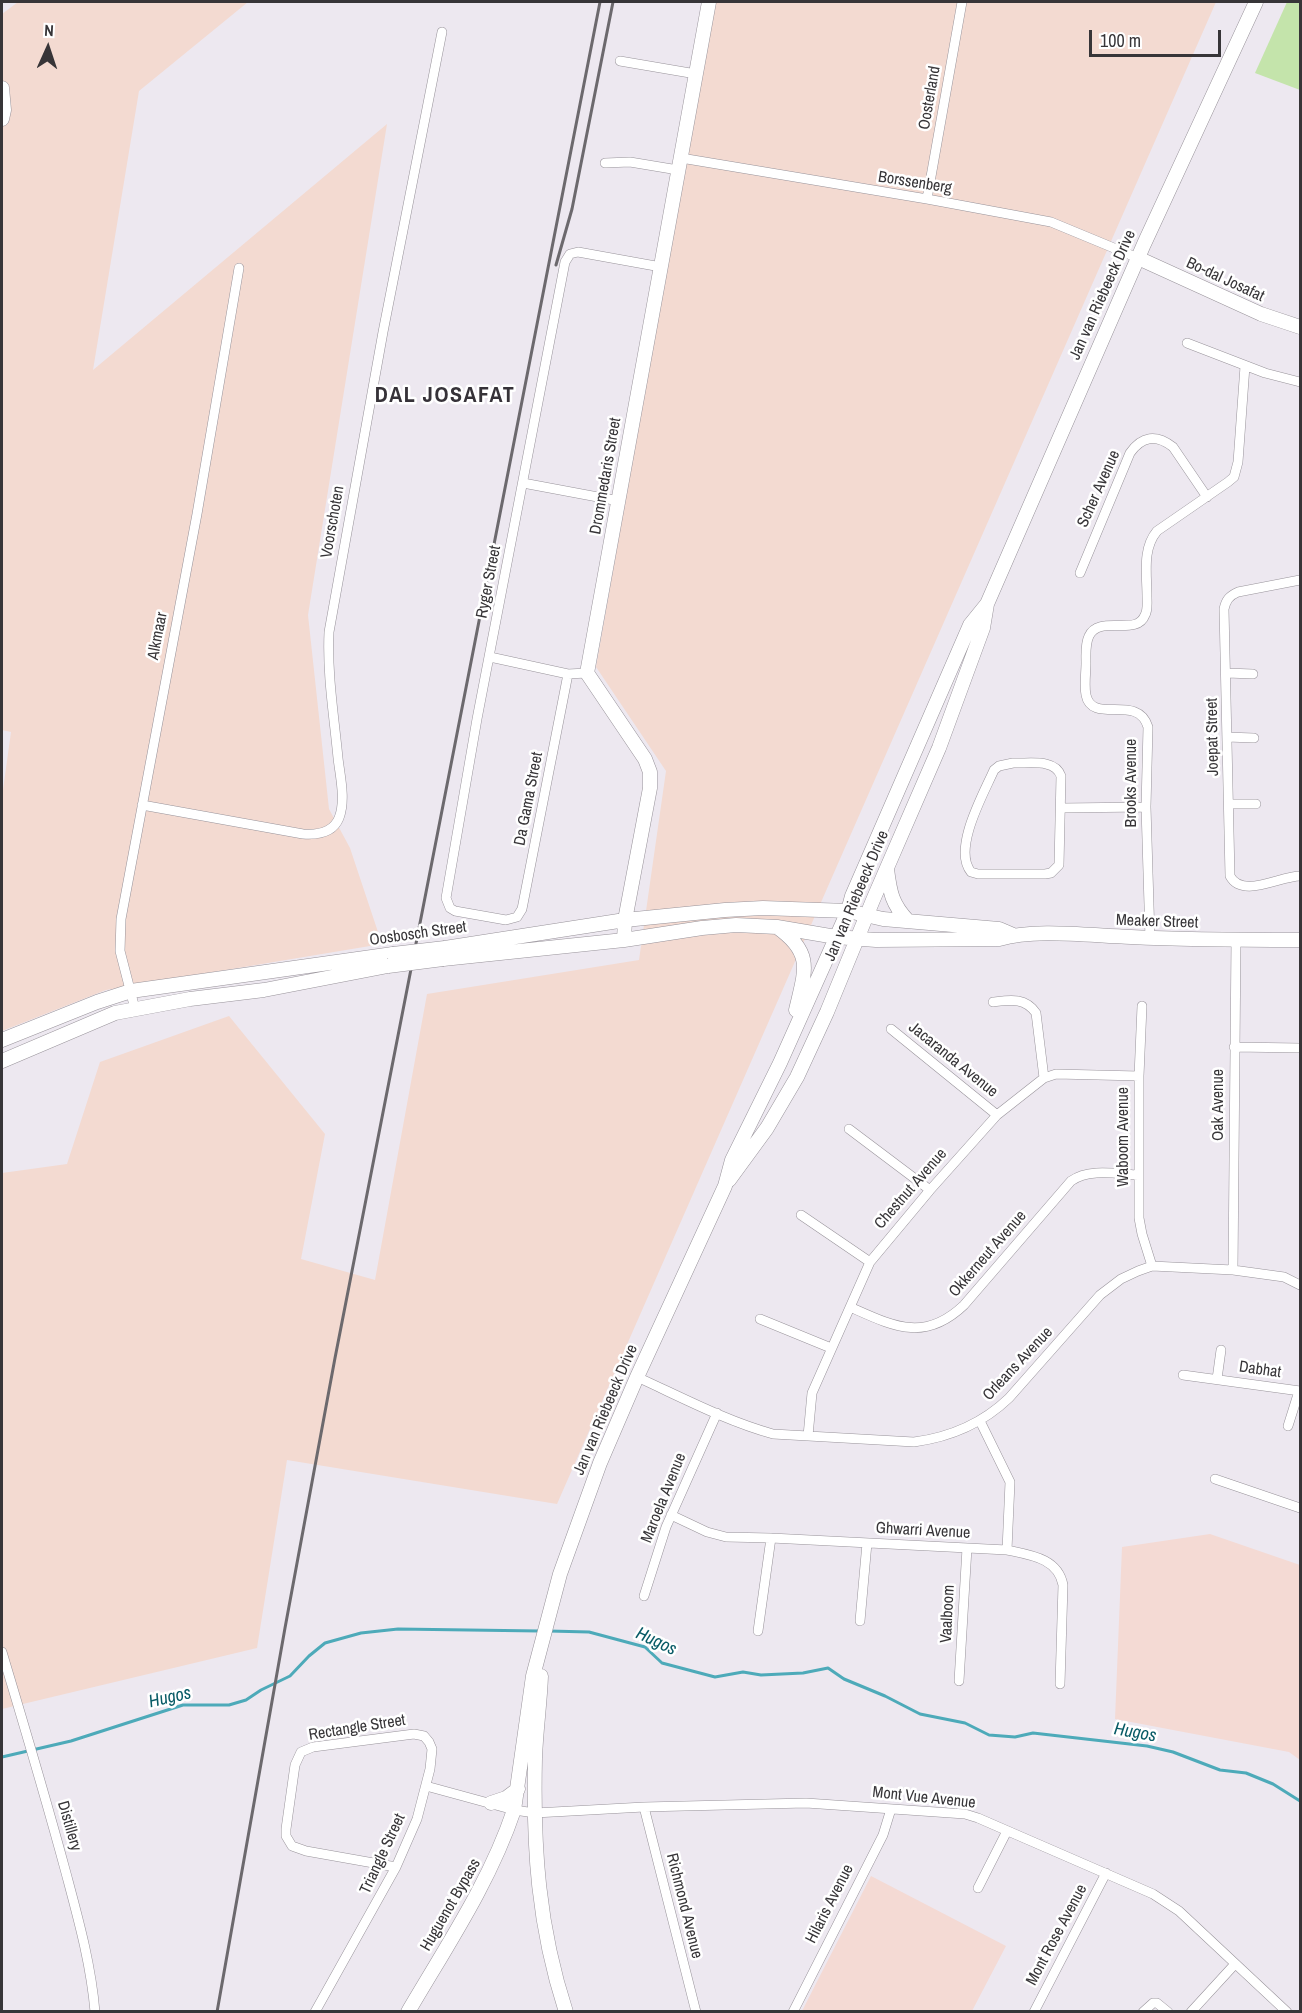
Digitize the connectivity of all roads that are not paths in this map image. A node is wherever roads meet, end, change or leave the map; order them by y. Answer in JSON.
{"nodes":[{"id":1,"x":709,"y":2,"type":"edge"},
{"id":2,"x":962,"y":2,"type":"edge"},
{"id":3,"x":1256,"y":2,"type":"edge"},
{"id":4,"x":442,"y":32,"type":"dead end"},
{"id":5,"x":620,"y":61,"type":"dead end"},
{"id":6,"x":696,"y":74,"type":"junction"},
{"id":7,"x":2,"y":88,"type":"edge"},
{"id":8,"x":3,"y":115,"type":"edge"},
{"id":9,"x":604,"y":163,"type":"dead end"},
{"id":10,"x":679,"y":164,"type":"junction"},
{"id":11,"x":927,"y":199,"type":"junction"},
{"id":12,"x":1138,"y":258,"type":"junction"},
{"id":13,"x":661,"y":267,"type":"junction"},
{"id":14,"x":239,"y":268,"type":"dead end"},
{"id":15,"x":1300,"y":327,"type":"edge"},
{"id":16,"x":1187,"y":343,"type":"dead end"},
{"id":17,"x":1245,"y":366,"type":"junction"},
{"id":18,"x":1300,"y":381,"type":"edge"},
{"id":19,"x":523,"y":483,"type":"junction"},
{"id":20,"x":1207,"y":497,"type":"junction"},
{"id":21,"x":619,"y":501,"type":"junction"},
{"id":22,"x":1080,"y":573,"type":"dead end"},
{"id":23,"x":1300,"y":580,"type":"edge"},
{"id":24,"x":987,"y":604,"type":"junction"},
{"id":25,"x":490,"y":657,"type":"junction"},
{"id":26,"x":587,"y":672,"type":"junction"},
{"id":27,"x":1227,"y":673,"type":"junction"},
{"id":28,"x":568,"y":674,"type":"junction"},
{"id":29,"x":1253,"y":674,"type":"dead end"},
{"id":30,"x":1227,"y":737,"type":"junction"},
{"id":31,"x":1254,"y":738,"type":"dead end"},
{"id":32,"x":1229,"y":804,"type":"junction"},
{"id":33,"x":1256,"y":804,"type":"dead end"},
{"id":34,"x":142,"y":805,"type":"junction"},
{"id":35,"x":1146,"y":807,"type":"junction"},
{"id":36,"x":1061,"y":808,"type":"junction"},
{"id":37,"x":887,"y":867,"type":"junction"},
{"id":38,"x":1300,"y":876,"type":"edge"},
{"id":39,"x":848,"y":911,"type":"junction"},
{"id":40,"x":867,"y":915,"type":"junction"},
{"id":41,"x":506,"y":920,"type":"joint"},
{"id":42,"x":625,"y":921,"type":"junction"},
{"id":43,"x":908,"y":921,"type":"junction"},
{"id":44,"x":777,"y":927,"type":"junction"},
{"id":45,"x":1013,"y":935,"type":"junction"},
{"id":46,"x":836,"y":937,"type":"junction"},
{"id":47,"x":1150,"y":938,"type":"junction"},
{"id":48,"x":857,"y":939,"type":"junction"},
{"id":49,"x":624,"y":940,"type":"junction"},
{"id":50,"x":1236,"y":940,"type":"junction"},
{"id":51,"x":1300,"y":940,"type":"edge"},
{"id":52,"x":444,"y":953,"type":"junction"},
{"id":53,"x":391,"y":960,"type":"junction"},
{"id":54,"x":131,"y":991,"type":"junction"},
{"id":55,"x":993,"y":1002,"type":"dead end"},
{"id":56,"x":1142,"y":1006,"type":"dead end"},
{"id":57,"x":135,"y":1009,"type":"junction"},
{"id":58,"x":891,"y":1029,"type":"dead end"},
{"id":59,"x":2,"y":1040,"type":"edge"},
{"id":60,"x":1234,"y":1047,"type":"junction"},
{"id":61,"x":1300,"y":1048,"type":"edge"},
{"id":62,"x":2,"y":1060,"type":"edge"},
{"id":63,"x":780,"y":1063,"type":"junction"},
{"id":64,"x":1139,"y":1076,"type":"junction"},
{"id":65,"x":1044,"y":1078,"type":"junction"},
{"id":66,"x":997,"y":1115,"type":"junction"},
{"id":67,"x":849,"y":1129,"type":"dead end"},
{"id":68,"x":1138,"y":1175,"type":"junction"},
{"id":69,"x":725,"y":1186,"type":"junction"},
{"id":70,"x":930,"y":1190,"type":"junction"},
{"id":71,"x":801,"y":1215,"type":"dead end"},
{"id":72,"x":870,"y":1262,"type":"junction"},
{"id":73,"x":1152,"y":1266,"type":"junction"},
{"id":74,"x":1233,"y":1270,"type":"junction"},
{"id":75,"x":1300,"y":1285,"type":"edge"},
{"id":76,"x":850,"y":1307,"type":"junction"},
{"id":77,"x":760,"y":1319,"type":"dead end"},
{"id":78,"x":831,"y":1348,"type":"junction"},
{"id":79,"x":1221,"y":1350,"type":"dead end"},
{"id":80,"x":1183,"y":1375,"type":"dead end"},
{"id":81,"x":637,"y":1377,"type":"junction"},
{"id":82,"x":1217,"y":1379,"type":"junction"},
{"id":83,"x":1300,"y":1391,"type":"edge"},
{"id":84,"x":717,"y":1413,"type":"junction"},
{"id":85,"x":980,"y":1421,"type":"junction"},
{"id":86,"x":1288,"y":1426,"type":"dead end"},
{"id":87,"x":808,"y":1436,"type":"junction"},
{"id":88,"x":1215,"y":1479,"type":"dead end"},
{"id":89,"x":1300,"y":1508,"type":"edge"},
{"id":90,"x":671,"y":1515,"type":"junction"},
{"id":91,"x":771,"y":1538,"type":"junction"},
{"id":92,"x":867,"y":1543,"type":"junction"},
{"id":93,"x":967,"y":1548,"type":"junction"},
{"id":94,"x":1007,"y":1550,"type":"junction"},
{"id":95,"x":644,"y":1596,"type":"dead end"},
{"id":96,"x":860,"y":1621,"type":"dead end"},
{"id":97,"x":758,"y":1631,"type":"dead end"},
{"id":98,"x":541,"y":1649,"type":"junction"},
{"id":99,"x":2,"y":1652,"type":"edge"},
{"id":100,"x":959,"y":1681,"type":"dead end"},
{"id":101,"x":1060,"y":1684,"type":"dead end"},
{"id":102,"x":426,"y":1786,"type":"junction"},
{"id":103,"x":518,"y":1789,"type":"junction"},
{"id":104,"x":492,"y":1803,"type":"junction"},
{"id":105,"x":644,"y":1807,"type":"junction"},
{"id":106,"x":891,"y":1809,"type":"junction"},
{"id":107,"x":514,"y":1810,"type":"junction"},
{"id":108,"x":535,"y":1813,"type":"junction"},
{"id":109,"x":1007,"y":1831,"type":"junction"},
{"id":110,"x":396,"y":1868,"type":"junction"},
{"id":111,"x":1106,"y":1873,"type":"junction"},
{"id":112,"x":978,"y":1888,"type":"dead end"},
{"id":113,"x":1235,"y":1964,"type":"junction"},
{"id":114,"x":95,"y":2012,"type":"edge"},
{"id":115,"x":315,"y":2012,"type":"edge"},
{"id":116,"x":408,"y":2012,"type":"edge"},
{"id":117,"x":566,"y":2012,"type":"edge"},
{"id":118,"x":696,"y":2012,"type":"edge"},
{"id":119,"x":793,"y":2012,"type":"edge"},
{"id":120,"x":1034,"y":2012,"type":"edge"},
{"id":121,"x":1143,"y":2012,"type":"edge"},
{"id":122,"x":1168,"y":2012,"type":"edge"},
{"id":123,"x":1191,"y":2012,"type":"edge"},
{"id":124,"x":1287,"y":2012,"type":"edge"}],
"edges":[{"from":1,"to":6,"type":"main road","name":"Drommedaris Street"},
{"from":2,"to":11,"type":"street","name":"Oosterland"},
{"from":3,"to":12,"type":"main road","name":"Jan van Riebeeck Drive"},
{"from":4,"to":34,"type":"street","name":"Voorschoten"},
{"from":5,"to":6,"type":"street"},
{"from":6,"to":10,"type":"main road","name":"Drommedaris Street"},
{"from":7,"to":8,"type":"main road"},
{"from":9,"to":10,"type":"street","name":"Borssenberg"},
{"from":10,"to":11,"type":"street","name":"Borssenberg"},
{"from":10,"to":13,"type":"main road","name":"Drommedaris Street"},
{"from":11,"to":12,"type":"street","name":"Borssenberg"},
{"from":12,"to":15,"type":"main road","name":"Bo-dal Josafat"},
{"from":12,"to":24,"type":"main road","name":"Jan van Riebeeck Drive"},
{"from":13,"to":19,"type":"street","name":"Ryger Street"},
{"from":13,"to":21,"type":"main road","name":"Drommedaris Street"},
{"from":14,"to":34,"type":"street","name":"Alkmaar"},
{"from":16,"to":17,"type":"street"},
{"from":17,"to":18,"type":"street"},
{"from":17,"to":20,"type":"street","name":"Brooks Avenue"},
{"from":19,"to":21,"type":"street"},
{"from":19,"to":25,"type":"street","name":"Ryger Street"},
{"from":20,"to":22,"type":"street","name":"Scher Avenue"},
{"from":20,"to":35,"type":"street","name":"Brooks Avenue"},
{"from":21,"to":26,"type":"main road","name":"Drommedaris Street"},
{"from":23,"to":27,"type":"street","name":"Joepat Street"},
{"from":24,"to":37,"type":"main road","name":"Jan van Riebeeck Drive"},
{"from":24,"to":39,"type":"main road","name":"Jan van Riebeeck Drive"},
{"from":25,"to":28,"type":"street"},
{"from":25,"to":41,"type":"street","name":"Ryger Street"},
{"from":26,"to":28,"type":"street"},
{"from":26,"to":42,"type":"main road"},
{"from":27,"to":29,"type":"street"},
{"from":27,"to":30,"type":"street","name":"Joepat Street"},
{"from":28,"to":41,"type":"street","name":"Da Gama Street"},
{"from":30,"to":31,"type":"street"},
{"from":30,"to":32,"type":"street","name":"Joepat Street"},
{"from":32,"to":33,"type":"street"},
{"from":32,"to":38,"type":"street","name":"Joepat Street"},
{"from":34,"to":54,"type":"street","name":"Alkmaar"},
{"from":35,"to":36,"type":"street"},
{"from":35,"to":47,"type":"street","name":"Brooks Avenue"},
{"from":36,"to":36,"type":"street"},
{"from":37,"to":40,"type":"main road","name":"Jan van Riebeeck Drive"},
{"from":37,"to":43,"type":"main road"},
{"from":39,"to":40,"type":"main road","name":"Meaker Street"},
{"from":39,"to":42,"type":"main road","name":"Oosbosch Street"},
{"from":39,"to":46,"type":"main road","name":"Jan van Riebeeck Drive"},
{"from":40,"to":43,"type":"main road","name":"Meaker Street"},
{"from":40,"to":48,"type":"main road","name":"Jan van Riebeeck Drive"},
{"from":42,"to":49,"type":"main road"},
{"from":42,"to":52,"type":"main road","name":"Oosbosch Street"},
{"from":43,"to":45,"type":"main road","name":"Meaker Street"},
{"from":44,"to":46,"type":"main road","name":"Oosbosch Street"},
{"from":44,"to":49,"type":"main road","name":"Oosbosch Street"},
{"from":44,"to":63,"type":"main road"},
{"from":45,"to":47,"type":"main road","name":"Meaker Street"},
{"from":45,"to":48,"type":"main road","name":"Meaker Street"},
{"from":46,"to":48,"type":"main road","name":"Meaker Street"},
{"from":46,"to":63,"type":"main road","name":"Jan van Riebeeck Drive"},
{"from":47,"to":50,"type":"main road","name":"Meaker Street"},
{"from":48,"to":69,"type":"main road","name":"Jan van Riebeeck Drive"},
{"from":49,"to":52,"type":"main road","name":"Oosbosch Street"},
{"from":50,"to":51,"type":"main road","name":"Meaker Street"},
{"from":50,"to":60,"type":"street","name":"Oak Avenue"},
{"from":52,"to":53,"type":"main road","name":"Oosbosch Street","bridge":true},
{"from":53,"to":54,"type":"main road","name":"Oosbosch Street"},
{"from":53,"to":57,"type":"main road","name":"Oosbosch Street"},
{"from":54,"to":57,"type":"street","name":"Alkmaar"},
{"from":54,"to":59,"type":"main road","name":"Oosbosch Street"},
{"from":55,"to":65,"type":"street"},
{"from":56,"to":64,"type":"street","name":"Waboom Avenue"},
{"from":57,"to":62,"type":"main road","name":"Oosbosch Street"},
{"from":58,"to":66,"type":"street","name":"Jacaranda Avenue"},
{"from":60,"to":61,"type":"street"},
{"from":60,"to":74,"type":"street","name":"Oak Avenue"},
{"from":63,"to":69,"type":"main road","name":"Jan van Riebeeck Drive"},
{"from":64,"to":65,"type":"street","name":"Chestnut Avenue"},
{"from":64,"to":68,"type":"street","name":"Waboom Avenue"},
{"from":65,"to":66,"type":"street","name":"Chestnut Avenue"},
{"from":66,"to":70,"type":"street","name":"Chestnut Avenue"},
{"from":67,"to":70,"type":"street"},
{"from":68,"to":73,"type":"street","name":"Waboom Avenue"},
{"from":68,"to":76,"type":"street","name":"Okkerneut Avenue"},
{"from":69,"to":81,"type":"main road","name":"Jan van Riebeeck Drive"},
{"from":70,"to":72,"type":"street","name":"Chestnut Avenue"},
{"from":71,"to":72,"type":"street"},
{"from":72,"to":76,"type":"street","name":"Chestnut Avenue"},
{"from":73,"to":74,"type":"street","name":"Orleans Avenue"},
{"from":73,"to":85,"type":"street","name":"Orleans Avenue"},
{"from":74,"to":75,"type":"street","name":"Orleans Avenue"},
{"from":76,"to":78,"type":"street","name":"Chestnut Avenue"},
{"from":77,"to":78,"type":"street"},
{"from":78,"to":87,"type":"street","name":"Chestnut Avenue"},
{"from":79,"to":82,"type":"street","name":"Dabhat"},
{"from":80,"to":82,"type":"street","name":"Dabhat"},
{"from":81,"to":84,"type":"street","name":"Orleans Avenue"},
{"from":81,"to":98,"type":"main road","name":"Jan van Riebeeck Drive"},
{"from":82,"to":83,"type":"street","name":"Dabhat"},
{"from":83,"to":86,"type":"street","name":"Dabhat"},
{"from":84,"to":87,"type":"street","name":"Orleans Avenue"},
{"from":84,"to":90,"type":"street","name":"Maroela Avenue"},
{"from":85,"to":87,"type":"street","name":"Orleans Avenue"},
{"from":85,"to":94,"type":"street"},
{"from":88,"to":89,"type":"street"},
{"from":90,"to":91,"type":"street","name":"Ghwarri Avenue"},
{"from":90,"to":95,"type":"street","name":"Maroela Avenue"},
{"from":91,"to":92,"type":"street","name":"Ghwarri Avenue"},
{"from":91,"to":97,"type":"street"},
{"from":92,"to":93,"type":"street","name":"Ghwarri Avenue"},
{"from":92,"to":96,"type":"street"},
{"from":93,"to":94,"type":"street","name":"Ghwarri Avenue"},
{"from":93,"to":100,"type":"street","name":"Vaalboom"},
{"from":94,"to":101,"type":"street","name":"Ghwarri Avenue"},
{"from":98,"to":103,"type":"main road","name":"Jan van Riebeeck Drive"},
{"from":98,"to":108,"type":"main road","name":"Jan van Riebeeck Drive"},
{"from":99,"to":114,"type":"street","name":"Distillery"},
{"from":102,"to":104,"type":"street"},
{"from":102,"to":110,"type":"street","name":"Triangle Street"},
{"from":102,"to":110,"type":"street","name":"Rectangle Street"},
{"from":103,"to":104,"type":"main road"},
{"from":103,"to":107,"type":"main road","name":"Jan van Riebeeck Drive"},
{"from":104,"to":107,"type":"street"},
{"from":105,"to":106,"type":"street","name":"Mont Vue Avenue"},
{"from":105,"to":108,"type":"street","name":"Mont Vue Avenue"},
{"from":105,"to":118,"type":"street","name":"Richmond Avenue"},
{"from":106,"to":109,"type":"street","name":"Mont Vue Avenue"},
{"from":106,"to":119,"type":"street","name":"Hilaris Avenue"},
{"from":107,"to":108,"type":"street","name":"Mont Vue Avenue"},
{"from":107,"to":116,"type":"main road","name":"Huguenot Bypass"},
{"from":108,"to":117,"type":"main road","name":"Jan van Riebeeck Drive"},
{"from":109,"to":111,"type":"street","name":"Mont Vue Avenue"},
{"from":109,"to":112,"type":"street"},
{"from":110,"to":115,"type":"street","name":"Triangle Street"},
{"from":111,"to":113,"type":"street","name":"Mont Vue Avenue"},
{"from":111,"to":120,"type":"street","name":"Mont Rose Avenue"},
{"from":113,"to":123,"type":"street"},
{"from":113,"to":124,"type":"street","name":"Mont Vue Avenue"},
{"from":121,"to":122,"type":"street"}]}
